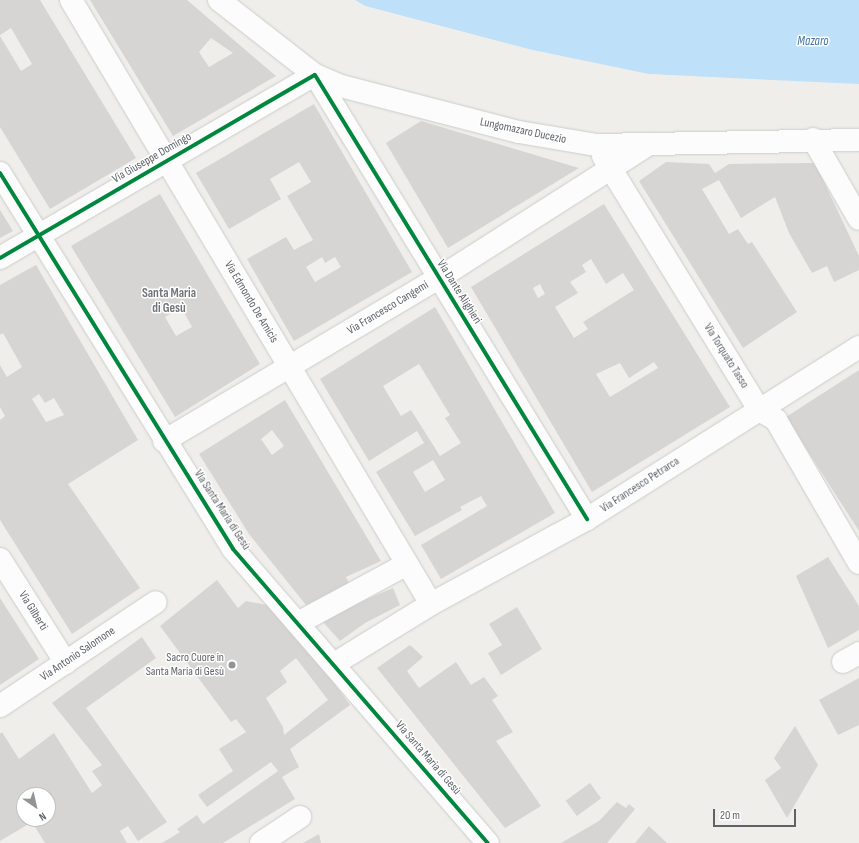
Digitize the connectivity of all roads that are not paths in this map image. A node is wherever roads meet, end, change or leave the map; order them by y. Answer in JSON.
{"nodes":[{"id":1,"x":71,"y":0,"type":"edge"},
{"id":2,"x":219,"y":0,"type":"edge"},
{"id":3,"x":314,"y":75,"type":"junction"},
{"id":4,"x":813,"y":139,"type":"junction"},
{"id":5,"x":859,"y":140,"type":"edge"},
{"id":6,"x":649,"y":144,"type":"junction"},
{"id":7,"x":597,"y":145,"type":"junction"},
{"id":8,"x":167,"y":161,"type":"junction"},
{"id":9,"x":611,"y":168,"type":"junction"},
{"id":10,"x":0,"y":173,"type":"edge"},
{"id":11,"x":859,"y":219,"type":"edge"},
{"id":12,"x":39,"y":236,"type":"junction"},
{"id":13,"x":0,"y":258,"type":"edge"},
{"id":14,"x":439,"y":278,"type":"junction"},
{"id":15,"x":859,"y":347,"type":"edge"},
{"id":16,"x":289,"y":366,"type":"junction"},
{"id":17,"x":759,"y":410,"type":"junction"},
{"id":18,"x":164,"y":440,"type":"junction"},
{"id":19,"x":588,"y":519,"type":"junction"},
{"id":20,"x":0,"y":559,"type":"edge"},
{"id":21,"x":859,"y":563,"type":"edge"},
{"id":22,"x":407,"y":564,"type":"junction"},
{"id":23,"x":156,"y":602,"type":"dead end"},
{"id":24,"x":431,"y":604,"type":"junction"},
{"id":25,"x":298,"y":623,"type":"junction"},
{"id":26,"x":66,"y":663,"type":"junction"},
{"id":27,"x":334,"y":664,"type":"junction"},
{"id":28,"x":0,"y":706,"type":"edge"},
{"id":29,"x":300,"y":818,"type":"dead end"},
{"id":30,"x":261,"y":843,"type":"edge"},
{"id":31,"x":488,"y":843,"type":"edge"}],
"edges":[{"from":1,"to":8,"type":"street","name":"Via Edmondo De Amicis"},
{"from":2,"to":3,"type":"street","name":"Lungomazaro Ducezio"},
{"from":3,"to":7,"type":"street","name":"Lungomazaro Ducezio"},
{"from":3,"to":8,"type":"street","name":"Via Giuseppe Domingo"},
{"from":3,"to":14,"type":"street","name":"Via Dante Alighieri"},
{"from":4,"to":5,"type":"street","name":"Lungomazaro Ducezio"},
{"from":4,"to":6,"type":"street","name":"Lungomazaro Ducezio"},
{"from":4,"to":11,"type":"street"},
{"from":6,"to":7,"type":"street","name":"Lungomazaro Ducezio"},
{"from":6,"to":9,"type":"street","name":"Via Francesco Cangemi"},
{"from":7,"to":9,"type":"street","name":"Via Torquato Tasso"},
{"from":8,"to":12,"type":"street","name":"Via Giuseppe Domingo"},
{"from":8,"to":16,"type":"street","name":"Via Edmondo De Amicis"},
{"from":9,"to":14,"type":"street","name":"Via Francesco Cangemi"},
{"from":9,"to":17,"type":"street","name":"Via Torquato Tasso"},
{"from":10,"to":12,"type":"street","name":"Via Santa Maria di Gesù"},
{"from":12,"to":13,"type":"street","name":"Via Giuseppe Domingo"},
{"from":12,"to":18,"type":"street","name":"Via Santa Maria di Gesù"},
{"from":14,"to":16,"type":"street","name":"Via Francesco Cangemi"},
{"from":14,"to":19,"type":"street","name":"Via Dante Alighieri"},
{"from":15,"to":17,"type":"street","name":"Via Francesco Petrarca"},
{"from":16,"to":18,"type":"street","name":"Via Francesco Cangemi"},
{"from":16,"to":22,"type":"street","name":"Via Edmondo De Amicis"},
{"from":17,"to":19,"type":"street","name":"Via Francesco Petrarca"},
{"from":17,"to":21,"type":"street","name":"Via Torquato Tasso"},
{"from":18,"to":25,"type":"street","name":"Via Santa Maria di Gesù"},
{"from":19,"to":24,"type":"street","name":"Via Francesco Petrarca"},
{"from":20,"to":26,"type":"street","name":"Via Gilberti"},
{"from":22,"to":24,"type":"street","name":"Via Edmondo De Amicis"},
{"from":22,"to":25,"type":"street"},
{"from":23,"to":26,"type":"street","name":"Via Antonio Salomone"},
{"from":24,"to":27,"type":"street","name":"Via Francesco Petrarca"},
{"from":25,"to":27,"type":"street","name":"Via Santa Maria di Gesù"},
{"from":26,"to":28,"type":"street","name":"Via Antonio Salomone"},
{"from":27,"to":31,"type":"street","name":"Via Santa Maria di Gesù"},
{"from":29,"to":30,"type":"street"}]}
